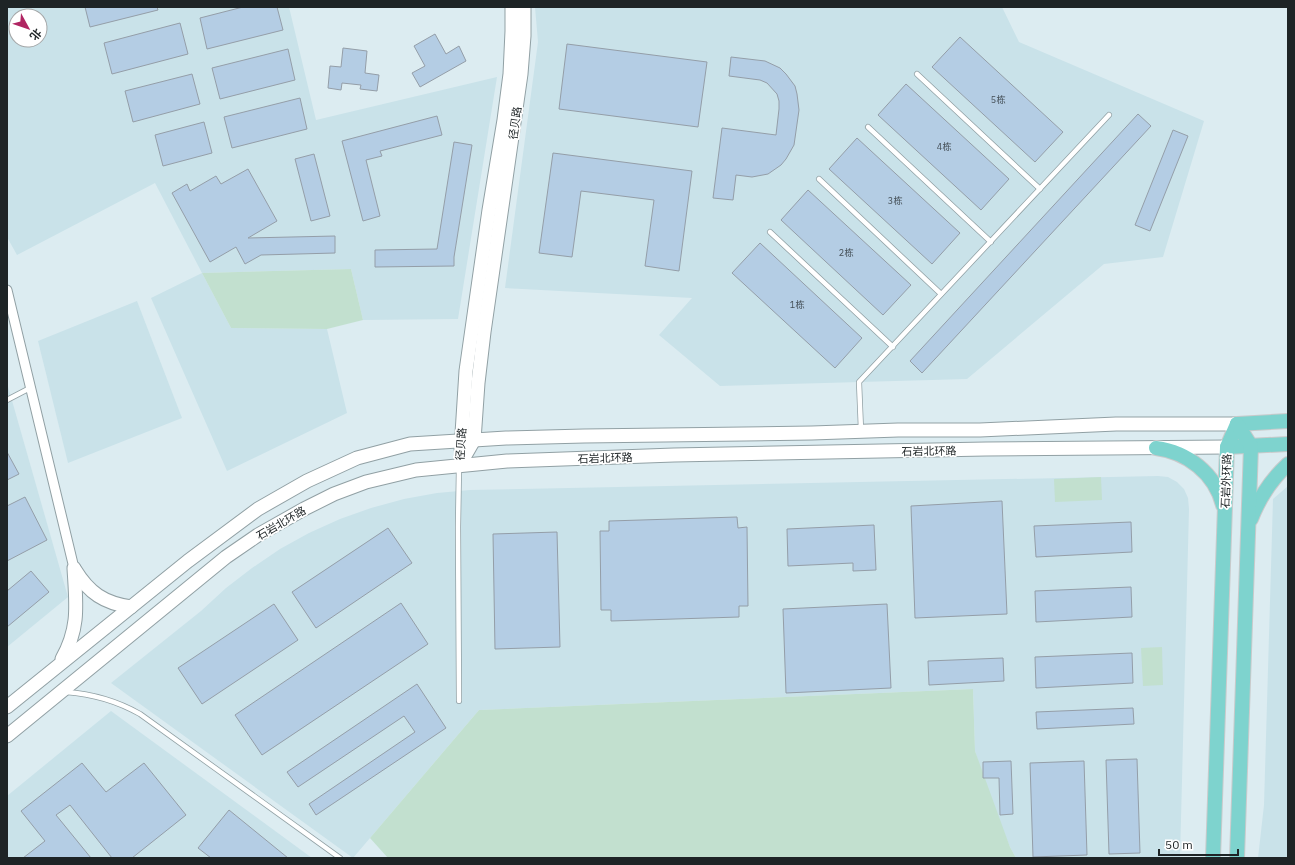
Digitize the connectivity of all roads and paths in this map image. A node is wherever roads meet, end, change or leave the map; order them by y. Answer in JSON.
{"nodes":[{"id":1,"x":512,"y":7,"type":"edge"},
{"id":2,"x":524,"y":7,"type":"edge"},
{"id":3,"x":917,"y":74,"type":"dead end"},
{"id":4,"x":1109,"y":115,"type":"dead end"},
{"id":5,"x":868,"y":127,"type":"dead end"},
{"id":6,"x":819,"y":179,"type":"dead end"},
{"id":7,"x":1040,"y":189,"type":"junction"},
{"id":8,"x":770,"y":232,"type":"dead end"},
{"id":9,"x":991,"y":242,"type":"junction"},
{"id":10,"x":7,"y":290,"type":"edge"},
{"id":11,"x":942,"y":294,"type":"junction"},
{"id":12,"x":893,"y":347,"type":"junction"},
{"id":13,"x":31,"y":388,"type":"junction"},
{"id":14,"x":7,"y":400,"type":"edge"},
{"id":15,"x":1288,"y":421,"type":"edge"},
{"id":16,"x":1237,"y":424,"type":"junction"},
{"id":17,"x":861,"y":431,"type":"junction"},
{"id":18,"x":468,"y":441,"type":"junction"},
{"id":19,"x":1288,"y":444,"type":"edge"},
{"id":20,"x":1251,"y":446,"type":"junction"},
{"id":21,"x":1227,"y":447,"type":"junction"},
{"id":22,"x":1156,"y":448,"type":"junction"},
{"id":23,"x":1288,"y":464,"type":"edge"},
{"id":24,"x":459,"y":466,"type":"junction"},
{"id":25,"x":1225,"y":511,"type":"junction"},
{"id":26,"x":1248,"y":529,"type":"junction"},
{"id":27,"x":74,"y":568,"type":"junction"},
{"id":28,"x":131,"y":606,"type":"junction"},
{"id":29,"x":59,"y":664,"type":"junction"},
{"id":30,"x":60,"y":692,"type":"junction"},
{"id":31,"x":458,"y":701,"type":"dead end"},
{"id":32,"x":7,"y":707,"type":"edge"},
{"id":33,"x":7,"y":736,"type":"edge"},
{"id":34,"x":340,"y":858,"type":"edge"},
{"id":35,"x":1213,"y":858,"type":"edge"},
{"id":36,"x":1237,"y":858,"type":"edge"}],
"edges":[{"from":1,"to":18,"type":"main road","name":"径贝路"},
{"from":2,"to":18,"type":"main road","name":"径贝路"},
{"from":3,"to":7,"type":"lane"},
{"from":4,"to":7,"type":"lane"},
{"from":5,"to":9,"type":"lane"},
{"from":6,"to":11,"type":"lane"},
{"from":7,"to":9,"type":"lane"},
{"from":8,"to":12,"type":"lane"},
{"from":9,"to":11,"type":"lane"},
{"from":10,"to":13,"type":"street"},
{"from":11,"to":12,"type":"lane"},
{"from":12,"to":17,"type":"lane"},
{"from":13,"to":14,"type":"lane"},
{"from":13,"to":27,"type":"street"},
{"from":15,"to":16,"type":"main road","name":"石岩北环路"},
{"from":16,"to":17,"type":"main road","name":"石岩北环路"},
{"from":16,"to":20,"type":"main road"},
{"from":16,"to":21,"type":"main road","name":"石岩外环路"},
{"from":17,"to":18,"type":"main road","name":"石岩北环路"},
{"from":18,"to":24,"type":"main road","name":"径贝路"},
{"from":18,"to":28,"type":"main road","name":"石岩北环路"},
{"from":19,"to":20,"type":"main road","name":"石岩北环路"},
{"from":20,"to":21,"type":"main road","name":"石岩北环路"},
{"from":20,"to":26,"type":"main road"},
{"from":21,"to":22,"type":"main road","name":"石岩北环路"},
{"from":21,"to":25,"type":"main road","name":"石岩外环路"},
{"from":22,"to":24,"type":"main road","name":"石岩北环路"},
{"from":22,"to":25,"type":"main road"},
{"from":23,"to":26,"type":"main road"},
{"from":24,"to":30,"type":"main road","name":"石岩北环路"},
{"from":24,"to":31,"type":"lane"},
{"from":25,"to":35,"type":"main road","name":"石岩外环路"},
{"from":26,"to":36,"type":"main road"},
{"from":27,"to":28,"type":"main road"},
{"from":27,"to":29,"type":"main road"},
{"from":28,"to":29,"type":"main road","name":"石岩北环路"},
{"from":29,"to":32,"type":"main road","name":"石岩北环路"},
{"from":30,"to":33,"type":"main road","name":"石岩北环路"},
{"from":30,"to":34,"type":"lane"}]}
